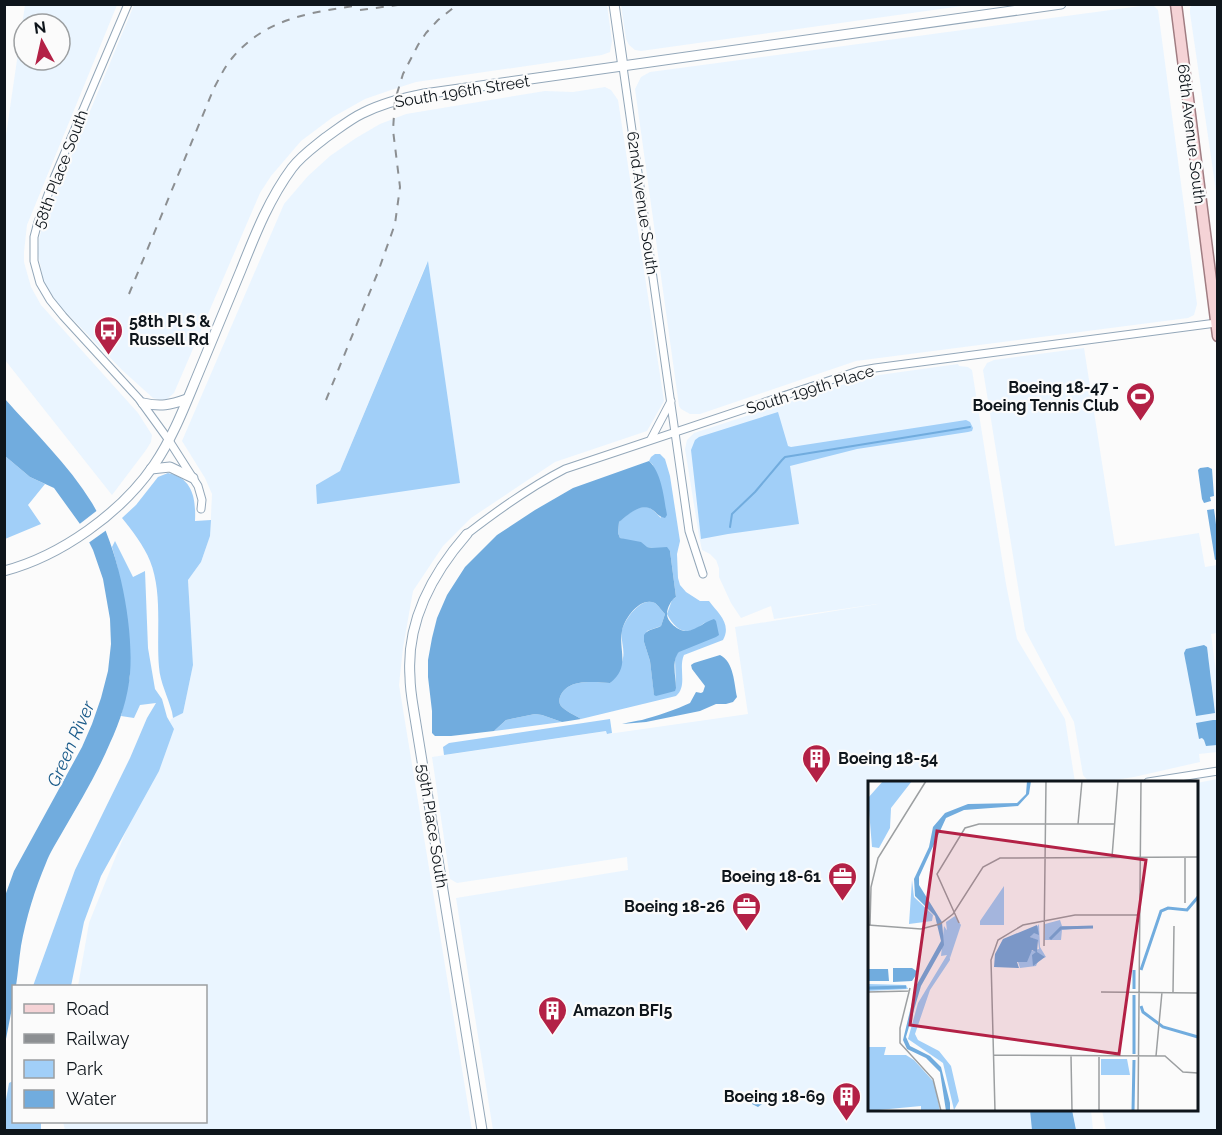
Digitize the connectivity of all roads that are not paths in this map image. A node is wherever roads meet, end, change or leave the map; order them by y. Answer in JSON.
{"nodes":[{"id":1,"x":128,"y":4,"type":"edge"},
{"id":2,"x":614,"y":4,"type":"edge"},
{"id":3,"x":1061,"y":4,"type":"edge"},
{"id":4,"x":1176,"y":4,"type":"edge"},
{"id":5,"x":1024,"y":7,"type":"edge"},
{"id":6,"x":623,"y":67,"type":"junction"},
{"id":7,"x":1216,"y":323,"type":"junction"},
{"id":8,"x":1218,"y":336,"type":"edge"},
{"id":9,"x":188,"y":399,"type":"junction"},
{"id":10,"x":671,"y":401,"type":"junction"},
{"id":11,"x":143,"y":403,"type":"junction"},
{"id":12,"x":676,"y":431,"type":"junction"},
{"id":13,"x":168,"y":439,"type":"junction"},
{"id":14,"x":651,"y":440,"type":"junction"},
{"id":15,"x":151,"y":470,"type":"junction"},
{"id":16,"x":194,"y":478,"type":"junction"},
{"id":17,"x":201,"y":509,"type":"dead end"},
{"id":18,"x":467,"y":534,"type":"joint"},
{"id":19,"x":4,"y":571,"type":"edge"},
{"id":20,"x":703,"y":574,"type":"dead end"},
{"id":21,"x":1218,"y":771,"type":"edge"},
{"id":22,"x":1160,"y":781,"type":"edge"},
{"id":23,"x":482,"y":1131,"type":"edge"}],
"edges":[{"from":1,"to":11,"type":"street","name":"58th Place South"},
{"from":2,"to":6,"type":"main road","name":"62nd Avenue South"},
{"from":3,"to":5,"type":"main road","name":"South 196th Street"},
{"from":4,"to":7,"type":"main road","name":"68th Avenue South"},
{"from":5,"to":6,"type":"main road","name":"South 196th Street"},
{"from":6,"to":9,"type":"main road","name":"South 196th Street"},
{"from":6,"to":10,"type":"street","name":"62nd Avenue South"},
{"from":7,"to":8,"type":"main road","name":"68th Avenue South"},
{"from":7,"to":12,"type":"street","name":"South 199th Place"},
{"from":9,"to":11,"type":"main road"},
{"from":9,"to":13,"type":"main road","name":"South 196th Street"},
{"from":10,"to":12,"type":"street","name":"62nd Avenue South"},
{"from":10,"to":14,"type":"street"},
{"from":11,"to":13,"type":"street","name":"58th Place South"},
{"from":12,"to":14,"type":"street","name":"South 199th Place"},
{"from":12,"to":20,"type":"street","name":"62nd Avenue South"},
{"from":13,"to":15,"type":"main road","name":"South 196th Street"},
{"from":13,"to":16,"type":"street","name":"58th Place South"},
{"from":14,"to":18,"type":"street","name":"South 199th Place"},
{"from":15,"to":16,"type":"main road"},
{"from":15,"to":19,"type":"main road","name":"South 196th Street"},
{"from":16,"to":17,"type":"street","name":"58th Place South"},
{"from":18,"to":23,"type":"main road","name":"59th Place South"},
{"from":21,"to":22,"type":"street"}]}
